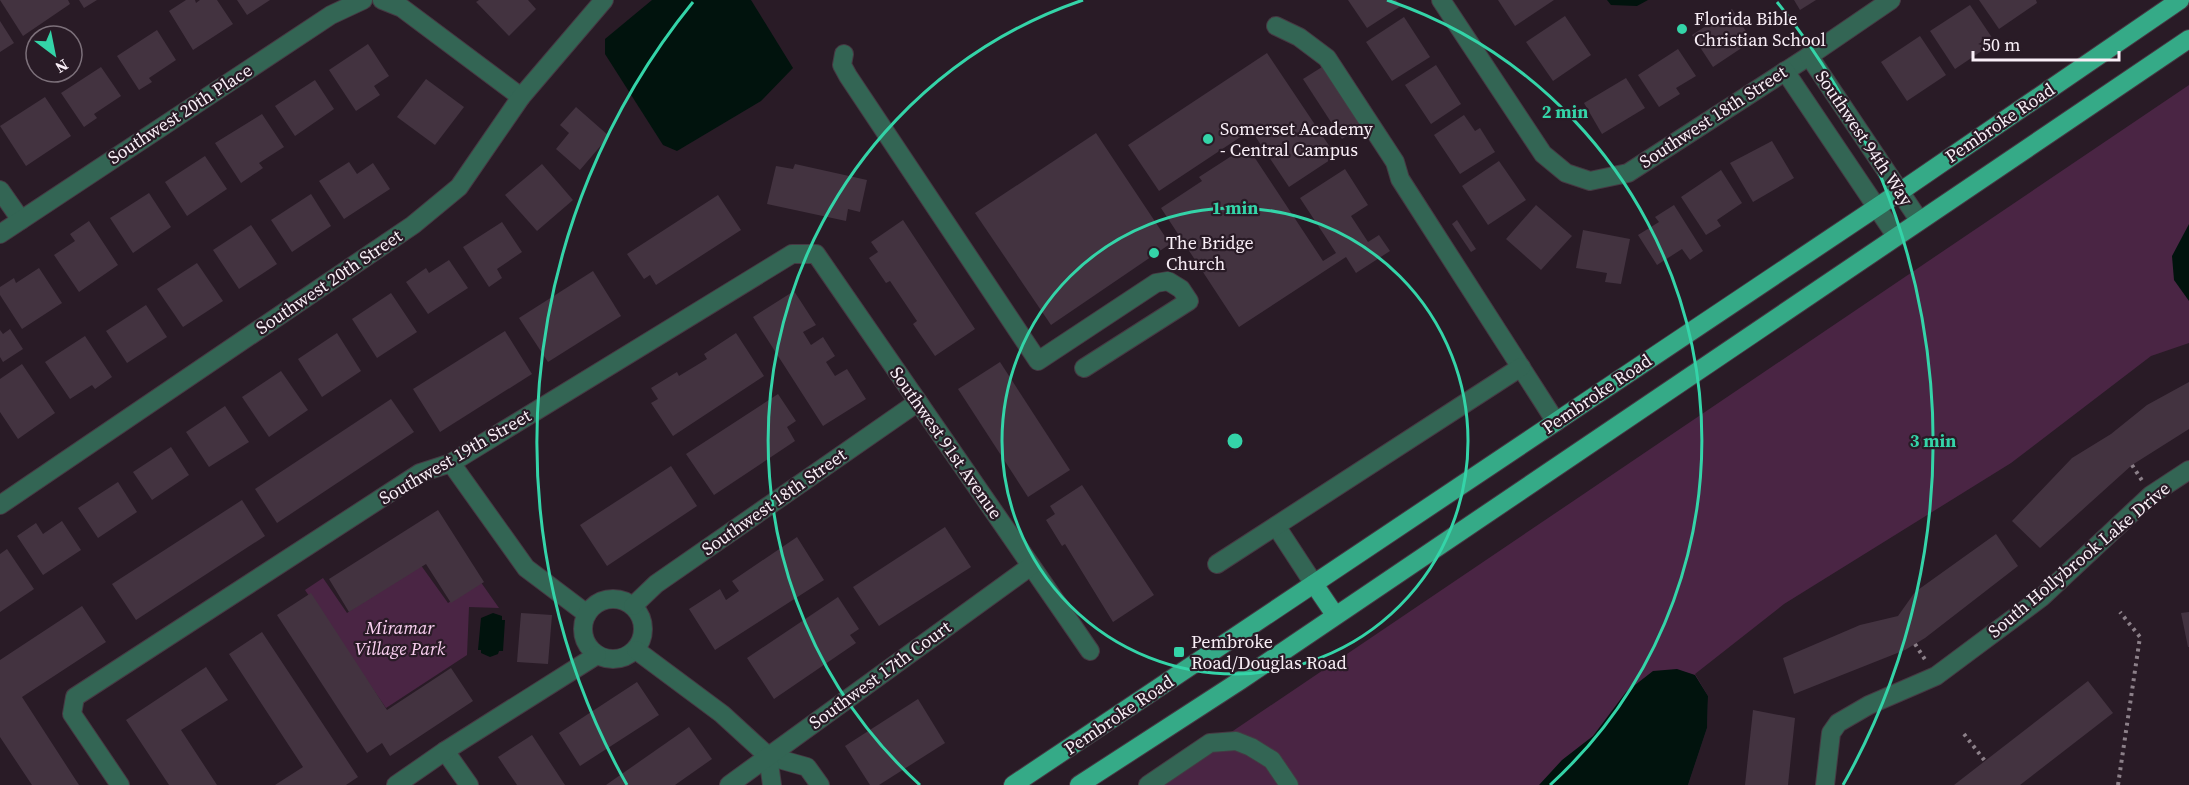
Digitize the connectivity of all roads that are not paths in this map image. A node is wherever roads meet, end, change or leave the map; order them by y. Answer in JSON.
{"nodes":[{"id":1,"x":363,"y":0,"type":"edge"},
{"id":2,"x":382,"y":0,"type":"edge"},
{"id":3,"x":604,"y":0,"type":"edge"},
{"id":4,"x":1441,"y":0,"type":"edge"},
{"id":5,"x":1891,"y":0,"type":"edge"},
{"id":6,"x":2180,"y":0,"type":"edge"},
{"id":7,"x":1276,"y":26,"type":"dead end"},
{"id":8,"x":2189,"y":39,"type":"edge"},
{"id":9,"x":844,"y":54,"type":"dead end"},
{"id":10,"x":1809,"y":56,"type":"junction"},
{"id":11,"x":1785,"y":71,"type":"junction"},
{"id":12,"x":521,"y":97,"type":"junction"},
{"id":13,"x":0,"y":190,"type":"edge"},
{"id":14,"x":1901,"y":191,"type":"junction"},
{"id":15,"x":1876,"y":208,"type":"junction"},
{"id":16,"x":21,"y":220,"type":"junction"},
{"id":17,"x":1919,"y":220,"type":"junction"},
{"id":18,"x":0,"y":234,"type":"edge"},
{"id":19,"x":1896,"y":236,"type":"junction"},
{"id":20,"x":792,"y":254,"type":"joint"},
{"id":21,"x":1521,"y":366,"type":"junction"},
{"id":22,"x":1084,"y":368,"type":"dead end"},
{"id":23,"x":918,"y":402,"type":"junction"},
{"id":24,"x":1556,"y":422,"type":"junction"},
{"id":25,"x":451,"y":463,"type":"junction"},
{"id":26,"x":2189,"y":470,"type":"edge"},
{"id":27,"x":0,"y":505,"type":"edge"},
{"id":28,"x":1276,"y":526,"type":"junction"},
{"id":29,"x":1217,"y":564,"type":"dead end"},
{"id":30,"x":1031,"y":566,"type":"junction"},
{"id":31,"x":1314,"y":584,"type":"junction"},
{"id":32,"x":633,"y":606,"type":"junction"},
{"id":33,"x":587,"y":614,"type":"junction"},
{"id":34,"x":1335,"y":615,"type":"junction"},
{"id":35,"x":636,"y":650,"type":"junction"},
{"id":36,"x":1090,"y":651,"type":"dead end"},
{"id":37,"x":597,"y":655,"type":"junction"},
{"id":38,"x":445,"y":751,"type":"junction"},
{"id":39,"x":768,"y":756,"type":"junction"},
{"id":40,"x":120,"y":785,"type":"edge"},
{"id":41,"x":396,"y":785,"type":"edge"},
{"id":42,"x":469,"y":785,"type":"edge"},
{"id":43,"x":729,"y":785,"type":"edge"},
{"id":44,"x":772,"y":785,"type":"edge"},
{"id":45,"x":820,"y":785,"type":"edge"},
{"id":46,"x":1013,"y":785,"type":"edge"},
{"id":47,"x":1079,"y":785,"type":"edge"},
{"id":48,"x":1148,"y":785,"type":"edge"},
{"id":49,"x":1289,"y":785,"type":"edge"},
{"id":50,"x":1825,"y":785,"type":"edge"}],
"edges":[{"from":1,"to":16,"type":"street","name":"Southwest 20th Place"},
{"from":2,"to":12,"type":"street"},
{"from":3,"to":12,"type":"street","name":"Southwest 20th Street"},
{"from":4,"to":11,"type":"street","name":"Southwest 18th Street"},
{"from":5,"to":10,"type":"street","name":"Southwest 18th Street"},
{"from":6,"to":14,"type":"main road","name":"Pembroke Road"},
{"from":7,"to":21,"type":"street"},
{"from":8,"to":17,"type":"main road","name":"Pembroke Road"},
{"from":9,"to":22,"type":"street"},
{"from":10,"to":11,"type":"street","name":"Southwest 18th Street"},
{"from":10,"to":14,"type":"street","name":"Southwest 94th Way"},
{"from":11,"to":15,"type":"street","name":"Southwest 94th Way"},
{"from":12,"to":27,"type":"street","name":"Southwest 20th Street"},
{"from":13,"to":16,"type":"street"},
{"from":14,"to":15,"type":"main road","name":"Pembroke Road"},
{"from":14,"to":17,"type":"street","name":"Southwest 94th Way"},
{"from":15,"to":19,"type":"street","name":"Southwest 94th Way"},
{"from":15,"to":24,"type":"main road","name":"Pembroke Road"},
{"from":16,"to":18,"type":"street","name":"Southwest 20th Place"},
{"from":17,"to":19,"type":"main road","name":"Pembroke Road"},
{"from":19,"to":34,"type":"main road","name":"Pembroke Road"},
{"from":20,"to":23,"type":"street","name":"Southwest 91st Avenue"},
{"from":20,"to":25,"type":"street","name":"Southwest 19th Street"},
{"from":21,"to":24,"type":"street"},
{"from":21,"to":28,"type":"street"},
{"from":23,"to":30,"type":"street","name":"Southwest 91st Avenue"},
{"from":23,"to":32,"type":"street","name":"Southwest 18th Street"},
{"from":24,"to":31,"type":"main road","name":"Pembroke Road"},
{"from":25,"to":33,"type":"street"},
{"from":25,"to":40,"type":"street","name":"Southwest 19th Street"},
{"from":26,"to":50,"type":"street","name":"South Hollybrook Lake Drive"},
{"from":28,"to":29,"type":"street"},
{"from":28,"to":31,"type":"street"},
{"from":30,"to":36,"type":"street","name":"Southwest 91st Avenue"},
{"from":30,"to":39,"type":"street","name":"Southwest 17th Court"},
{"from":31,"to":34,"type":"main road"},
{"from":31,"to":46,"type":"main road","name":"Pembroke Road"},
{"from":32,"to":33,"type":"street"},
{"from":32,"to":35,"type":"street"},
{"from":33,"to":37,"type":"street"},
{"from":34,"to":47,"type":"main road","name":"Pembroke Road"},
{"from":35,"to":37,"type":"street"},
{"from":35,"to":39,"type":"street"},
{"from":37,"to":38,"type":"street"},
{"from":38,"to":41,"type":"street"},
{"from":38,"to":42,"type":"street"},
{"from":39,"to":43,"type":"street","name":"Southwest 17th Court"},
{"from":39,"to":44,"type":"street"},
{"from":39,"to":45,"type":"street"},
{"from":48,"to":49,"type":"street"}]}
